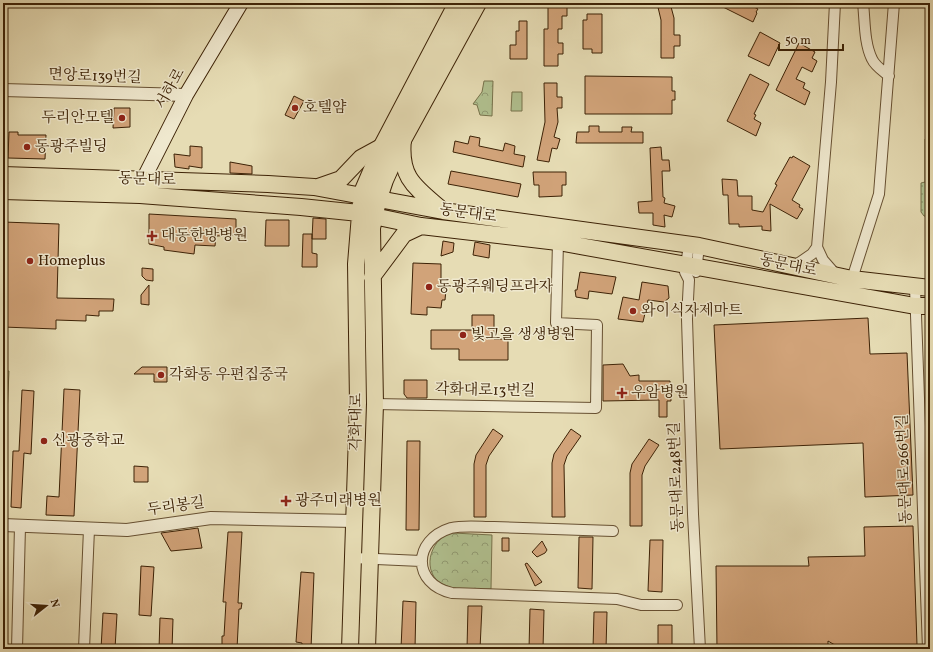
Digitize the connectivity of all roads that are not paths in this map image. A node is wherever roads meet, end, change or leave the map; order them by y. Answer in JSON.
{"nodes":[{"id":1,"x":241,"y":3,"type":"edge"},
{"id":2,"x":458,"y":3,"type":"edge"},
{"id":3,"x":477,"y":3,"type":"edge"},
{"id":4,"x":836,"y":3,"type":"edge"},
{"id":5,"x":863,"y":3,"type":"edge"},
{"id":6,"x":894,"y":3,"type":"edge"},
{"id":7,"x":889,"y":76,"type":"junction"},
{"id":8,"x":3,"y":90,"type":"edge"},
{"id":9,"x":186,"y":95,"type":"junction"},
{"id":10,"x":404,"y":138,"type":"junction"},
{"id":11,"x":383,"y":146,"type":"junction"},
{"id":12,"x":3,"y":175,"type":"edge"},
{"id":13,"x":141,"y":187,"type":"junction"},
{"id":14,"x":314,"y":187,"type":"junction"},
{"id":15,"x":3,"y":191,"type":"edge"},
{"id":16,"x":370,"y":196,"type":"junction"},
{"id":17,"x":328,"y":210,"type":"junction"},
{"id":18,"x":443,"y":211,"type":"junction"},
{"id":19,"x":367,"y":215,"type":"junction"},
{"id":20,"x":421,"y":226,"type":"junction"},
{"id":21,"x":357,"y":239,"type":"junction"},
{"id":22,"x":558,"y":242,"type":"junction"},
{"id":23,"x":694,"y":245,"type":"junction"},
{"id":24,"x":817,"y":246,"type":"junction"},
{"id":25,"x":691,"y":265,"type":"junction"},
{"id":26,"x":792,"y":267,"type":"junction"},
{"id":27,"x":372,"y":277,"type":"junction"},
{"id":28,"x":844,"y":277,"type":"junction"},
{"id":29,"x":922,"y":288,"type":"edge"},
{"id":30,"x":922,"y":306,"type":"edge"},
{"id":31,"x":375,"y":404,"type":"junction"},
{"id":32,"x":354,"y":521,"type":"junction"},
{"id":33,"x":3,"y":525,"type":"edge"},
{"id":34,"x":20,"y":526,"type":"junction"},
{"id":35,"x":88,"y":529,"type":"junction"},
{"id":36,"x":613,"y":531,"type":"dead end"},
{"id":37,"x":361,"y":559,"type":"junction"},
{"id":38,"x":421,"y":561,"type":"junction"},
{"id":39,"x":677,"y":605,"type":"dead end"},
{"id":40,"x":17,"y":649,"type":"edge"},
{"id":41,"x":84,"y":649,"type":"edge"},
{"id":42,"x":350,"y":649,"type":"edge"},
{"id":43,"x":366,"y":649,"type":"edge"},
{"id":44,"x":700,"y":649,"type":"edge"},
{"id":45,"x":928,"y":649,"type":"edge"}],
"edges":[{"from":1,"to":9,"type":"main road","name":"서하로"},
{"from":2,"to":11,"type":"highway"},
{"from":3,"to":10,"type":"highway"},
{"from":4,"to":24,"type":"street"},
{"from":5,"to":7,"type":"street"},
{"from":6,"to":7,"type":"street"},
{"from":7,"to":28,"type":"street"},
{"from":8,"to":9,"type":"street","name":"면앙로139번길"},
{"from":9,"to":13,"type":"main road","name":"서하로"},
{"from":10,"to":16,"type":"highway"},
{"from":10,"to":18,"type":"main road"},
{"from":11,"to":14,"type":"main road"},
{"from":11,"to":16,"type":"highway"},
{"from":12,"to":13,"type":"main road","name":"동문대로"},
{"from":13,"to":14,"type":"main road","name":"동문대로"},
{"from":13,"to":15,"type":"main road","name":"동문대로"},
{"from":13,"to":17,"type":"main road","name":"동문대로"},
{"from":14,"to":16,"type":"main road","name":"동문대로"},
{"from":16,"to":18,"type":"main road","name":"동문대로"},
{"from":16,"to":19,"type":"main road","name":"각화대로"},
{"from":17,"to":19,"type":"main road","name":"동문대로"},
{"from":17,"to":21,"type":"main road"},
{"from":18,"to":23,"type":"main road","name":"동문대로"},
{"from":19,"to":20,"type":"main road","name":"동문대로"},
{"from":19,"to":21,"type":"main road","name":"각화대로"},
{"from":19,"to":27,"type":"main road","name":"각화대로"},
{"from":20,"to":22,"type":"main road","name":"동문대로"},
{"from":20,"to":27,"type":"main road"},
{"from":21,"to":32,"type":"main road","name":"각화대로"},
{"from":22,"to":25,"type":"main road","name":"동문대로"},
{"from":22,"to":31,"type":"street","name":"각화대로13번길"},
{"from":23,"to":25,"type":"street","name":"동문대로248번길"},
{"from":23,"to":26,"type":"main road","name":"동문대로"},
{"from":24,"to":26,"type":"street"},
{"from":24,"to":28,"type":"street"},
{"from":25,"to":30,"type":"main road","name":"동문대로"},
{"from":25,"to":44,"type":"street","name":"동문대로248번길"},
{"from":26,"to":28,"type":"main road","name":"동문대로"},
{"from":27,"to":31,"type":"main road","name":"각화대로"},
{"from":28,"to":29,"type":"main road","name":"동문대로"},
{"from":29,"to":30,"type":"street","name":"동문대로266번길"},
{"from":30,"to":45,"type":"street","name":"동문대로266번길"},
{"from":31,"to":37,"type":"main road","name":"각화대로"},
{"from":32,"to":35,"type":"street","name":"두리봉길"},
{"from":32,"to":37,"type":"main road","name":"각화대로"},
{"from":33,"to":34,"type":"street","name":"두리봉길"},
{"from":34,"to":35,"type":"street","name":"두리봉길"},
{"from":34,"to":40,"type":"street"},
{"from":35,"to":41,"type":"street"},
{"from":36,"to":38,"type":"street"},
{"from":37,"to":38,"type":"street"},
{"from":37,"to":42,"type":"main road","name":"각화대로"},
{"from":37,"to":43,"type":"main road","name":"각화대로"},
{"from":38,"to":39,"type":"street"}]}
